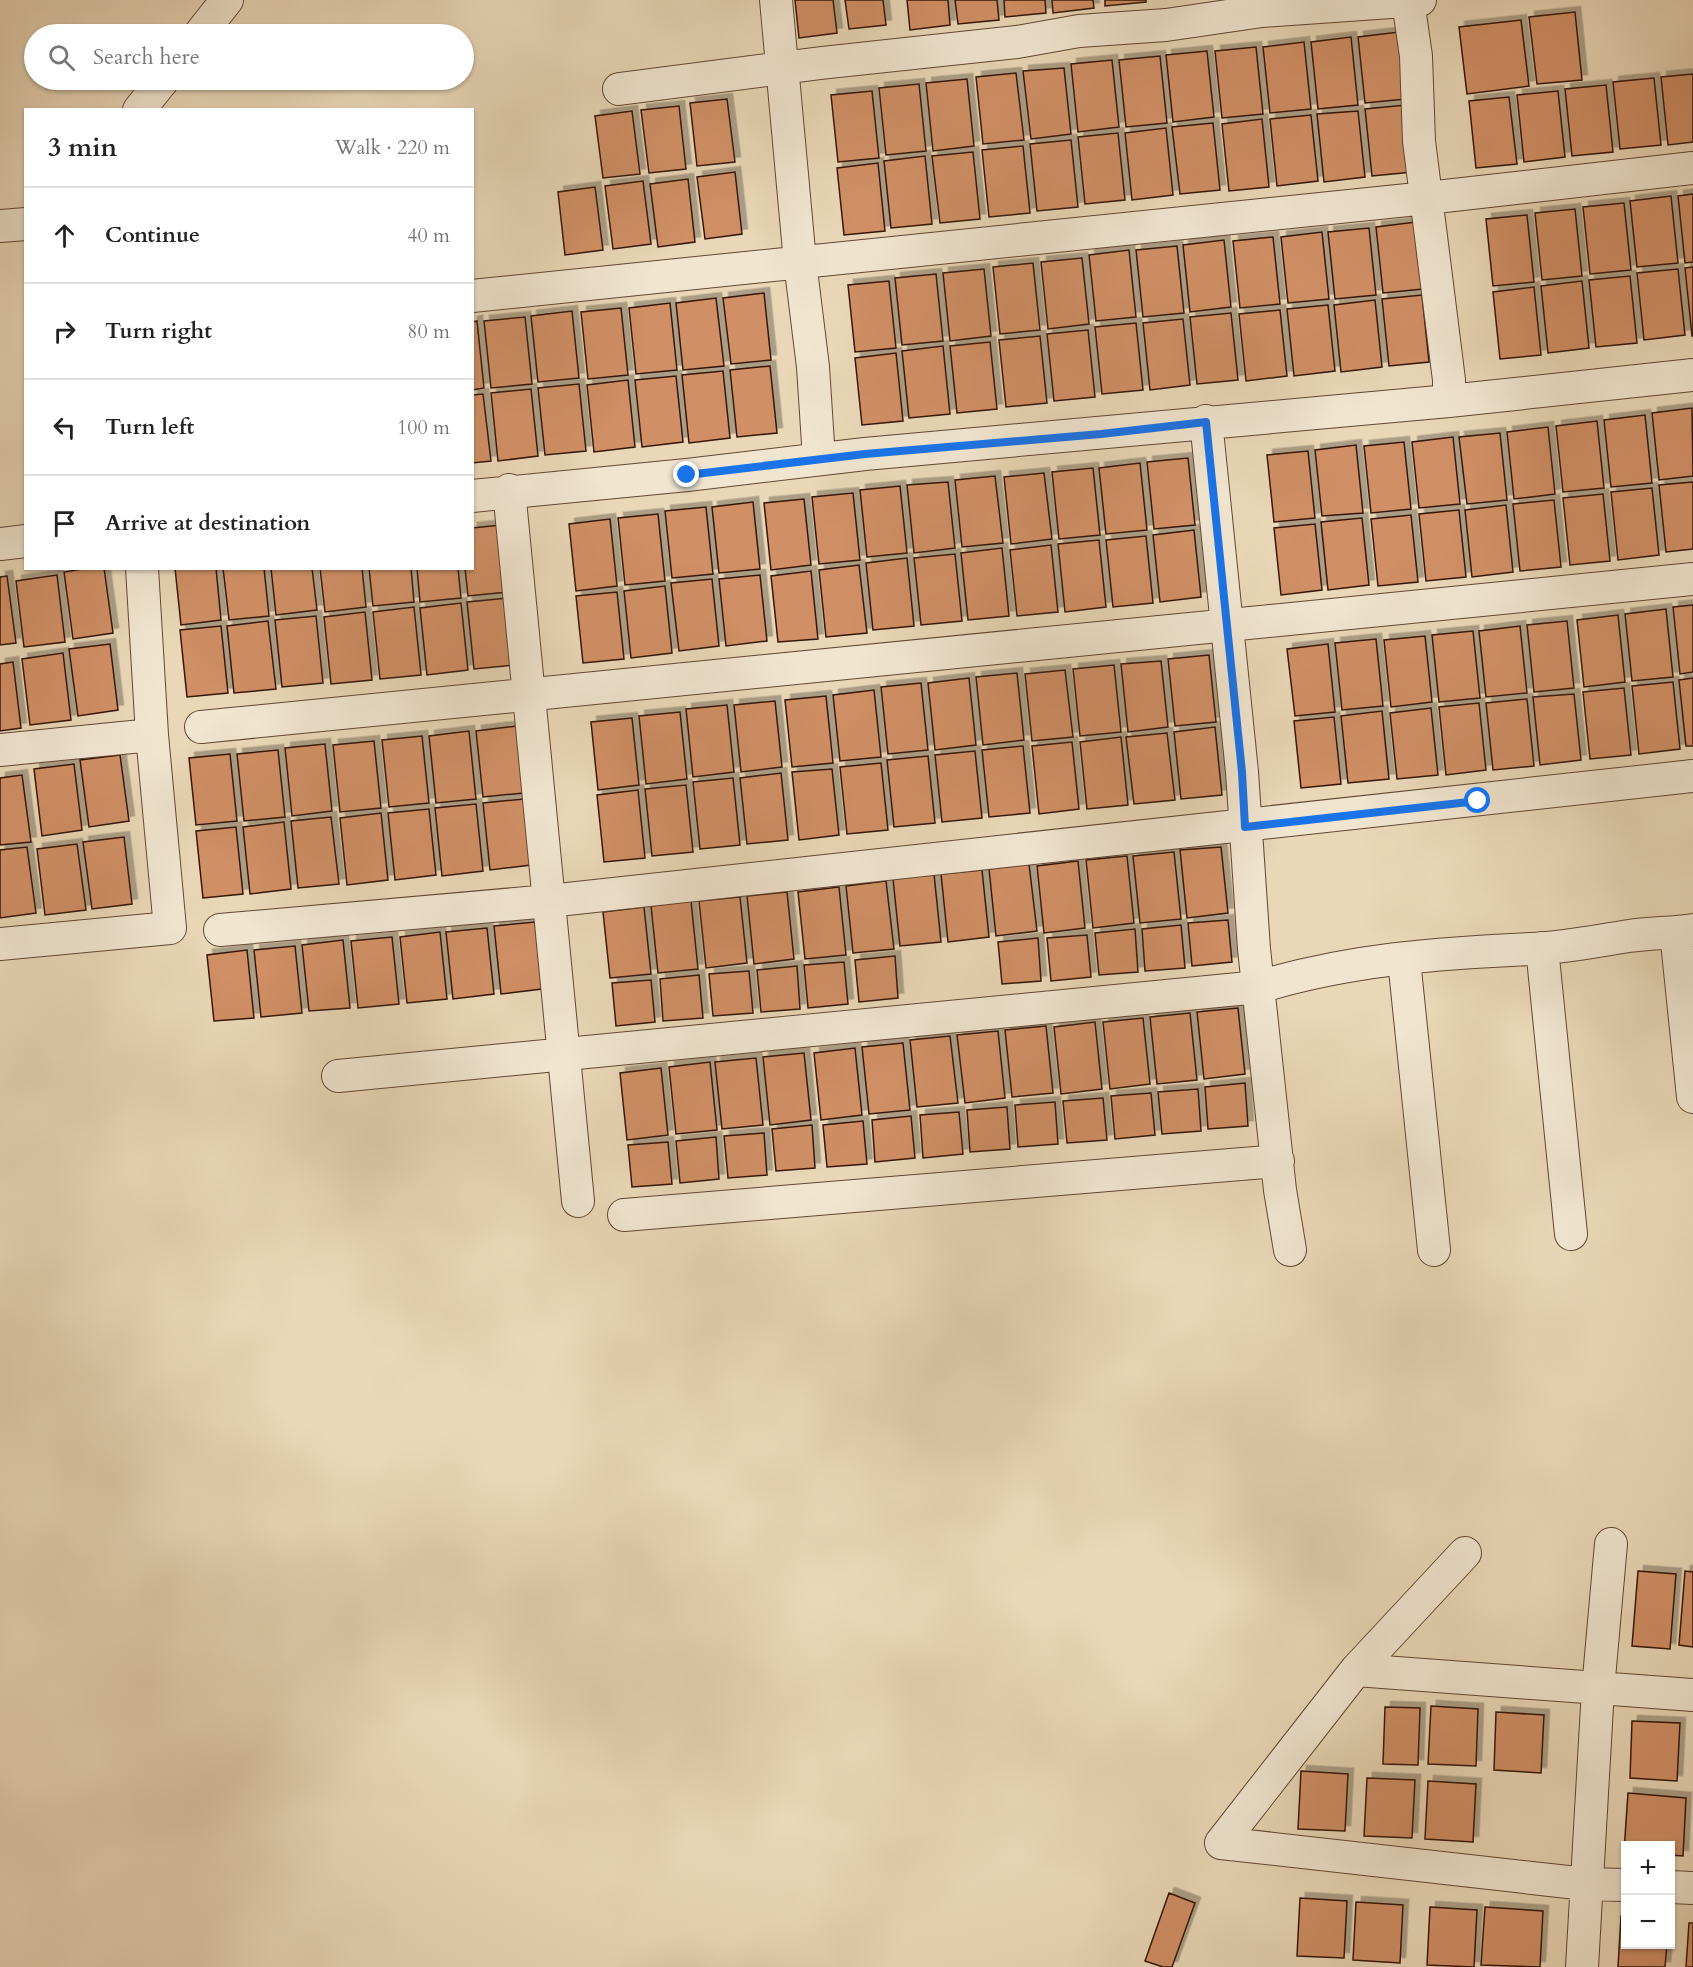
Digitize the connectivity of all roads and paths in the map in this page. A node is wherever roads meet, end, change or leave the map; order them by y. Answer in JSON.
{"nodes":[{"id":1,"x":226,"y":0,"type":"edge"},
{"id":2,"x":776,"y":0,"type":"edge"},
{"id":3,"x":1414,"y":0,"type":"edge"},
{"id":4,"x":208,"y":24,"type":"edge"},
{"id":5,"x":782,"y":68,"type":"junction"},
{"id":6,"x":619,"y":89,"type":"dead end"},
{"id":7,"x":155,"y":90,"type":"edge"},
{"id":8,"x":141,"y":108,"type":"edge"},
{"id":9,"x":1693,"y":168,"type":"edge"},
{"id":10,"x":1426,"y":198,"type":"junction"},
{"id":11,"x":24,"y":224,"type":"edge"},
{"id":12,"x":0,"y":226,"type":"edge"},
{"id":13,"x":800,"y":262,"type":"junction"},
{"id":14,"x":474,"y":296,"type":"edge"},
{"id":15,"x":1693,"y":375,"type":"edge"},
{"id":16,"x":1449,"y":401,"type":"junction"},
{"id":17,"x":1206,"y":422,"type":"junction"},
{"id":18,"x":819,"y":459,"type":"junction"},
{"id":19,"x":509,"y":490,"type":"junction"},
{"id":20,"x":474,"y":495,"type":"edge"},
{"id":21,"x":24,"y":541,"type":"edge"},
{"id":22,"x":0,"y":544,"type":"edge"},
{"id":23,"x":142,"y":570,"type":"edge"},
{"id":24,"x":1693,"y":579,"type":"edge"},
{"id":25,"x":1227,"y":627,"type":"junction"},
{"id":26,"x":529,"y":697,"type":"junction"},
{"id":27,"x":201,"y":727,"type":"dead end"},
{"id":28,"x":152,"y":735,"type":"junction"},
{"id":29,"x":0,"y":750,"type":"edge"},
{"id":30,"x":1693,"y":776,"type":"edge"},
{"id":31,"x":1245,"y":827,"type":"junction"},
{"id":32,"x":549,"y":901,"type":"junction"},
{"id":33,"x":220,"y":930,"type":"dead end"},
{"id":34,"x":1684,"y":931,"type":"edge"},
{"id":35,"x":0,"y":944,"type":"edge"},
{"id":36,"x":1542,"y":948,"type":"junction"},
{"id":37,"x":1404,"y":960,"type":"junction"},
{"id":38,"x":1259,"y":987,"type":"junction"},
{"id":39,"x":564,"y":1056,"type":"junction"},
{"id":40,"x":339,"y":1076,"type":"dead end"},
{"id":41,"x":1693,"y":1097,"type":"edge"},
{"id":42,"x":1278,"y":1161,"type":"junction"},
{"id":43,"x":578,"y":1201,"type":"dead end"},
{"id":44,"x":624,"y":1215,"type":"dead end"},
{"id":45,"x":1572,"y":1234,"type":"dead end"},
{"id":46,"x":1290,"y":1250,"type":"dead end"},
{"id":47,"x":1434,"y":1250,"type":"dead end"},
{"id":48,"x":1611,"y":1544,"type":"dead end"},
{"id":49,"x":1465,"y":1553,"type":"dead end"},
{"id":50,"x":1356,"y":1670,"type":"junction"},
{"id":51,"x":1598,"y":1689,"type":"junction"},
{"id":52,"x":1693,"y":1695,"type":"edge"},
{"id":53,"x":1586,"y":1884,"type":"junction"},
{"id":54,"x":1621,"y":1886,"type":"edge"},
{"id":55,"x":1675,"y":1887,"type":"edge"},
{"id":56,"x":1693,"y":1888,"type":"edge"},
{"id":57,"x":1582,"y":1967,"type":"edge"}],
"edges":[{"from":1,"to":4,"type":"street"},
{"from":2,"to":5,"type":"street"},
{"from":3,"to":5,"type":"street"},
{"from":3,"to":10,"type":"street"},
{"from":5,"to":6,"type":"street"},
{"from":5,"to":13,"type":"street"},
{"from":7,"to":8,"type":"street"},
{"from":9,"to":10,"type":"street"},
{"from":10,"to":13,"type":"street"},
{"from":10,"to":16,"type":"street"},
{"from":11,"to":12,"type":"street"},
{"from":13,"to":14,"type":"street"},
{"from":13,"to":18,"type":"street"},
{"from":15,"to":16,"type":"street"},
{"from":16,"to":17,"type":"street"},
{"from":17,"to":18,"type":"street"},
{"from":17,"to":25,"type":"street"},
{"from":18,"to":19,"type":"street"},
{"from":19,"to":20,"type":"street"},
{"from":19,"to":26,"type":"street"},
{"from":21,"to":22,"type":"street"},
{"from":23,"to":28,"type":"street"},
{"from":24,"to":25,"type":"street"},
{"from":25,"to":26,"type":"street"},
{"from":25,"to":31,"type":"street"},
{"from":26,"to":27,"type":"street"},
{"from":26,"to":32,"type":"street"},
{"from":28,"to":29,"type":"street"},
{"from":28,"to":35,"type":"street"},
{"from":30,"to":31,"type":"street"},
{"from":31,"to":32,"type":"street"},
{"from":31,"to":38,"type":"street"},
{"from":32,"to":33,"type":"street"},
{"from":32,"to":39,"type":"street"},
{"from":34,"to":36,"type":"street"},
{"from":34,"to":41,"type":"street"},
{"from":36,"to":37,"type":"street"},
{"from":36,"to":45,"type":"street"},
{"from":37,"to":38,"type":"street"},
{"from":37,"to":47,"type":"street"},
{"from":38,"to":39,"type":"street"},
{"from":38,"to":42,"type":"street"},
{"from":39,"to":40,"type":"street"},
{"from":39,"to":43,"type":"street"},
{"from":42,"to":44,"type":"street"},
{"from":42,"to":46,"type":"street"},
{"from":48,"to":51,"type":"street"},
{"from":49,"to":50,"type":"street"},
{"from":50,"to":51,"type":"street"},
{"from":50,"to":53,"type":"street"},
{"from":51,"to":52,"type":"street"},
{"from":51,"to":53,"type":"street"},
{"from":53,"to":54,"type":"street"},
{"from":53,"to":57,"type":"street"},
{"from":55,"to":56,"type":"street"}]}
